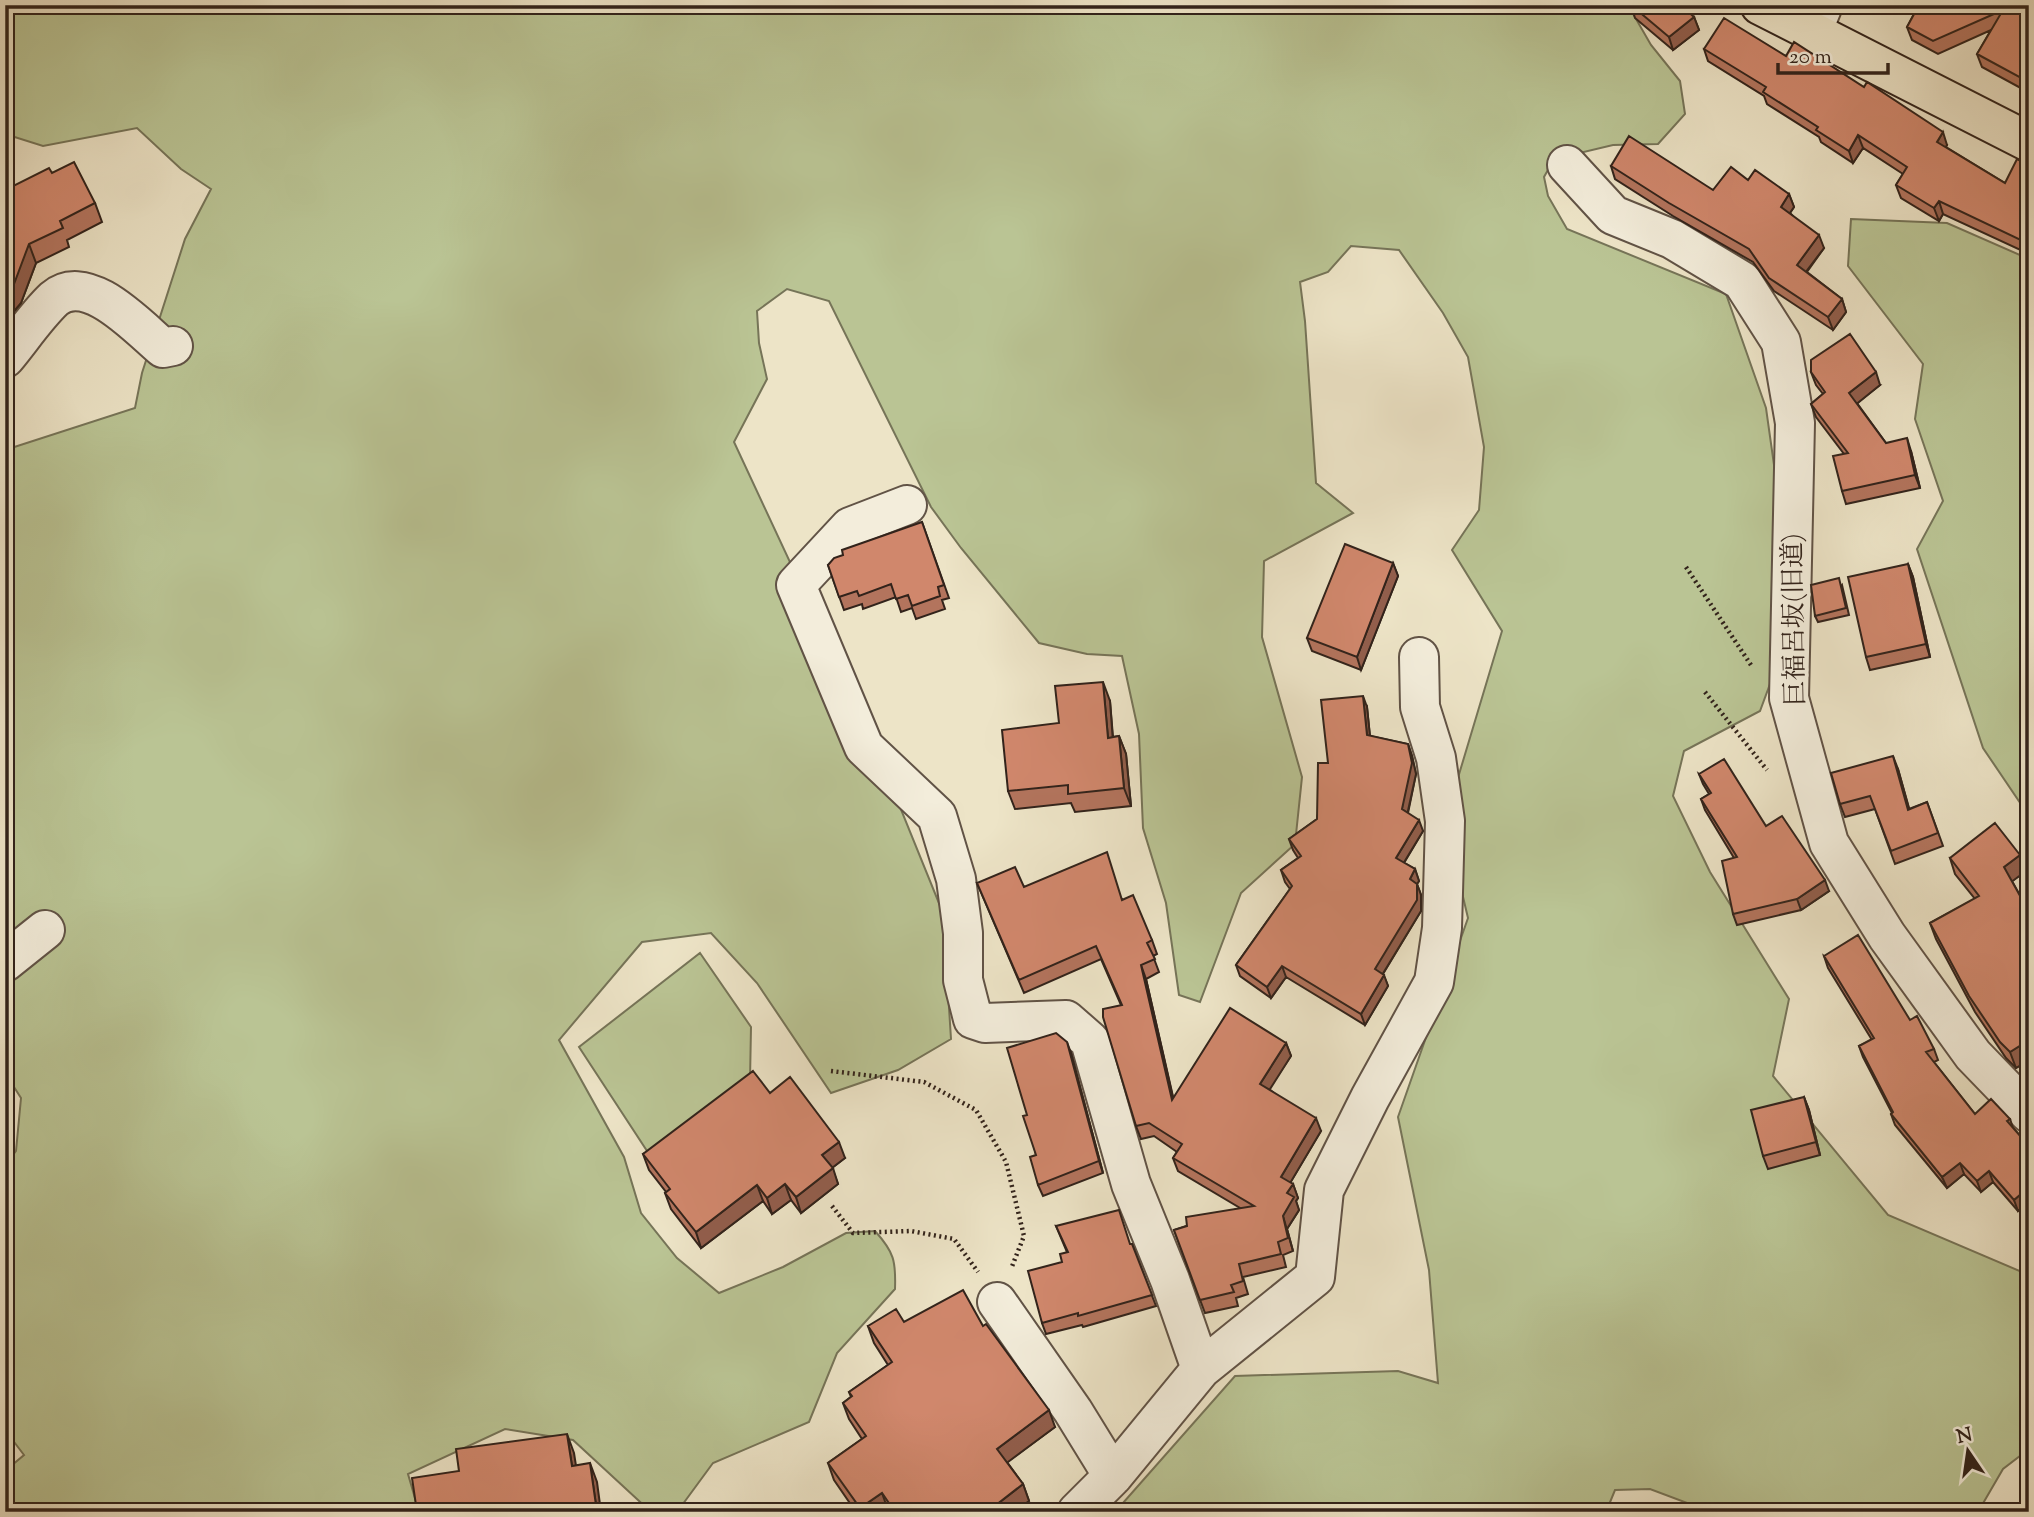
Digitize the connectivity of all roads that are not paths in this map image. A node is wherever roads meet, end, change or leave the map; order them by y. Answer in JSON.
{"nodes":[{"id":1,"x":1760,"y":5,"type":"edge"},
{"id":2,"x":1818,"y":18,"type":"edge"},
{"id":3,"x":2029,"y":142,"type":"edge"},
{"id":4,"x":1567,"y":165,"type":"dead end"},
{"id":5,"x":173,"y":346,"type":"dead end"},
{"id":6,"x":5,"y":358,"type":"edge"},
{"id":7,"x":908,"y":505,"type":"dead end"},
{"id":8,"x":1419,"y":657,"type":"dead end"},
{"id":9,"x":45,"y":930,"type":"dead end"},
{"id":10,"x":5,"y":961,"type":"edge"},
{"id":11,"x":2029,"y":1113,"type":"edge"},
{"id":12,"x":997,"y":1302,"type":"road end"},
{"id":13,"x":1201,"y":1369,"type":"junction"},
{"id":14,"x":1113,"y":1476,"type":"junction"},
{"id":15,"x":1077,"y":1512,"type":"edge"}],
"edges":[{"from":1,"to":2,"type":"main road"},
{"from":2,"to":3,"type":"main road"},
{"from":4,"to":11,"type":"street","name":"巨福呂坂(旧道)"},
{"from":5,"to":6,"type":"street"},
{"from":7,"to":13,"type":"street"},
{"from":8,"to":13,"type":"street"},
{"from":9,"to":10,"type":"street"},
{"from":12,"to":14,"type":"street"},
{"from":13,"to":14,"type":"street"},
{"from":14,"to":15,"type":"street"}]}
